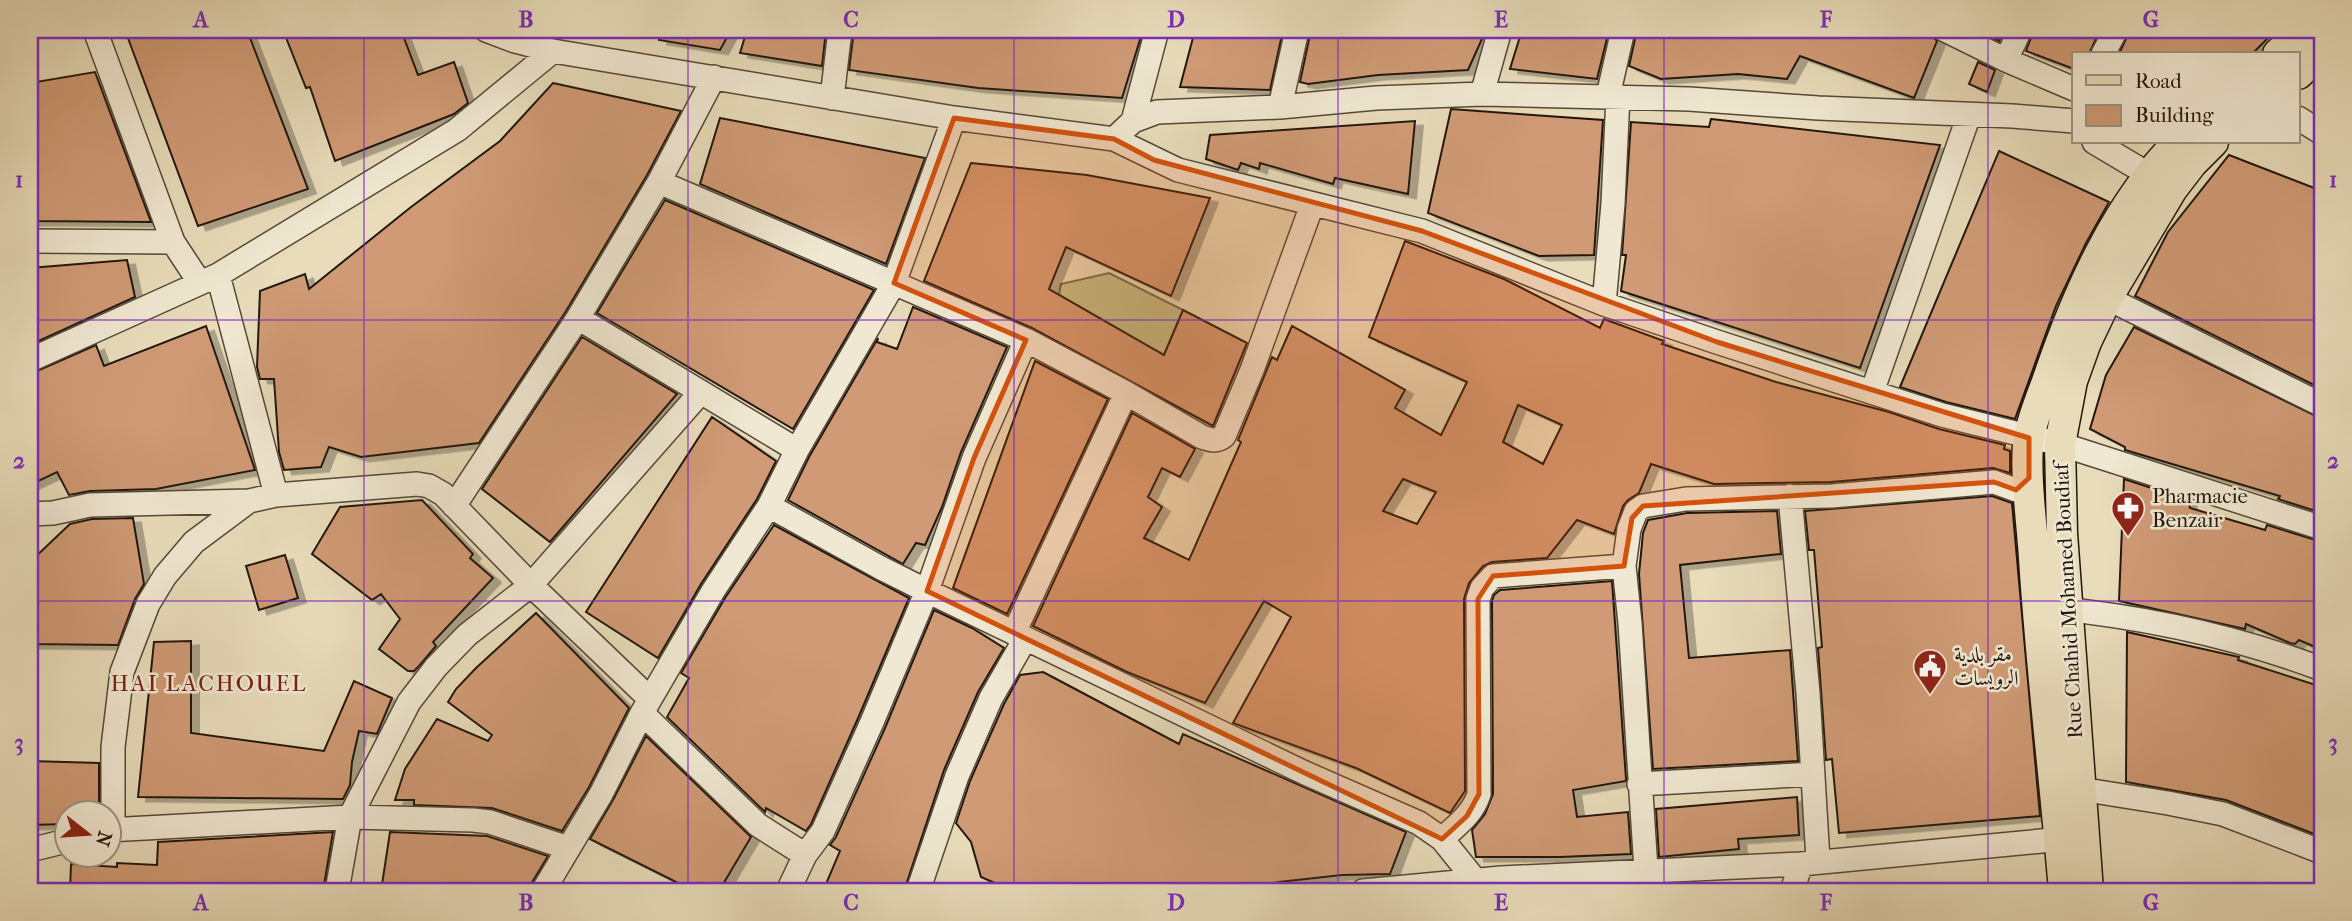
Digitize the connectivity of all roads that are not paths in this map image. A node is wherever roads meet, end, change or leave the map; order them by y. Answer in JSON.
{"nodes":[{"id":1,"x":94,"y":30,"type":"edge"},
{"id":2,"x":486,"y":30,"type":"edge"},
{"id":3,"x":840,"y":30,"type":"edge"},
{"id":4,"x":1157,"y":30,"type":"edge"},
{"id":5,"x":1297,"y":30,"type":"edge"},
{"id":6,"x":1500,"y":30,"type":"edge"},
{"id":7,"x":1623,"y":30,"type":"edge"},
{"id":8,"x":1945,"y":30,"type":"edge"},
{"id":9,"x":2020,"y":30,"type":"edge"},
{"id":10,"x":2116,"y":30,"type":"edge"},
{"id":11,"x":2304,"y":30,"type":"edge"},
{"id":12,"x":553,"y":51,"type":"junction"},
{"id":13,"x":2322,"y":51,"type":"edge"},
{"id":14,"x":2104,"y":52,"type":"edge"},
{"id":15,"x":2280,"y":52,"type":"edge"},
{"id":16,"x":2006,"y":60,"type":"junction"},
{"id":17,"x":2300,"y":72,"type":"edge"},
{"id":18,"x":714,"y":78,"type":"junction"},
{"id":19,"x":2072,"y":88,"type":"edge"},
{"id":20,"x":1482,"y":94,"type":"junction"},
{"id":21,"x":1613,"y":96,"type":"junction"},
{"id":22,"x":832,"y":98,"type":"junction"},
{"id":23,"x":1280,"y":107,"type":"junction"},
{"id":24,"x":1969,"y":115,"type":"junction"},
{"id":25,"x":954,"y":118,"type":"junction"},
{"id":26,"x":2300,"y":119,"type":"edge"},
{"id":27,"x":1133,"y":121,"type":"junction"},
{"id":28,"x":2069,"y":124,"type":"edge"},
{"id":29,"x":2322,"y":133,"type":"edge"},
{"id":30,"x":1114,"y":139,"type":"junction"},
{"id":31,"x":2097,"y":144,"type":"edge"},
{"id":32,"x":2178,"y":144,"type":"edge"},
{"id":33,"x":2211,"y":144,"type":"edge"},
{"id":34,"x":659,"y":182,"type":"junction"},
{"id":35,"x":2161,"y":182,"type":"junction"},
{"id":36,"x":1312,"y":205,"type":"junction"},
{"id":37,"x":30,"y":242,"type":"edge"},
{"id":38,"x":173,"y":243,"type":"junction"},
{"id":39,"x":209,"y":279,"type":"junction"},
{"id":40,"x":894,"y":283,"type":"junction"},
{"id":41,"x":2107,"y":298,"type":"junction"},
{"id":42,"x":1604,"y":304,"type":"junction"},
{"id":43,"x":578,"y":317,"type":"junction"},
{"id":44,"x":1026,"y":340,"type":"junction"},
{"id":45,"x":30,"y":360,"type":"edge"},
{"id":46,"x":701,"y":392,"type":"junction"},
{"id":47,"x":1872,"y":392,"type":"junction"},
{"id":48,"x":1126,"y":393,"type":"junction"},
{"id":49,"x":2322,"y":405,"type":"edge"},
{"id":50,"x":2029,"y":438,"type":"junction"},
{"id":51,"x":2060,"y":444,"type":"junction"},
{"id":52,"x":797,"y":450,"type":"junction"},
{"id":53,"x":2029,"y":478,"type":"junction"},
{"id":54,"x":276,"y":495,"type":"junction"},
{"id":55,"x":1790,"y":496,"type":"junction"},
{"id":56,"x":249,"y":501,"type":"junction"},
{"id":57,"x":454,"y":506,"type":"junction"},
{"id":58,"x":769,"y":506,"type":"junction"},
{"id":59,"x":30,"y":514,"type":"edge"},
{"id":60,"x":2322,"y":528,"type":"edge"},
{"id":61,"x":1624,"y":566,"type":"junction"},
{"id":62,"x":531,"y":584,"type":"junction"},
{"id":63,"x":927,"y":591,"type":"junction"},
{"id":64,"x":2037,"y":607,"type":"junction"},
{"id":65,"x":2067,"y":610,"type":"junction"},
{"id":66,"x":1020,"y":636,"type":"junction"},
{"id":67,"x":2322,"y":670,"type":"edge"},
{"id":68,"x":646,"y":706,"type":"junction"},
{"id":69,"x":1813,"y":774,"type":"junction"},
{"id":70,"x":1639,"y":784,"type":"junction"},
{"id":71,"x":2080,"y":789,"type":"junction"},
{"id":72,"x":112,"y":799,"type":"edge"},
{"id":73,"x":350,"y":817,"type":"junction"},
{"id":74,"x":122,"y":829,"type":"edge"},
{"id":75,"x":1442,"y":839,"type":"junction"},
{"id":76,"x":2071,"y":839,"type":"junction"},
{"id":77,"x":52,"y":844,"type":"edge"},
{"id":78,"x":568,"y":848,"type":"junction"},
{"id":79,"x":30,"y":850,"type":"edge"},
{"id":80,"x":2322,"y":852,"type":"edge"},
{"id":81,"x":805,"y":855,"type":"junction"},
{"id":82,"x":1809,"y":862,"type":"junction"},
{"id":83,"x":1646,"y":870,"type":"junction"},
{"id":84,"x":1475,"y":880,"type":"junction"},
{"id":85,"x":1501,"y":884,"type":"edge"},
{"id":86,"x":337,"y":891,"type":"edge"},
{"id":87,"x":543,"y":891,"type":"edge"},
{"id":88,"x":788,"y":891,"type":"edge"},
{"id":89,"x":918,"y":891,"type":"edge"},
{"id":90,"x":1363,"y":891,"type":"edge"},
{"id":91,"x":1792,"y":891,"type":"edge"},
{"id":92,"x":2064,"y":891,"type":"edge"},
{"id":93,"x":2088,"y":891,"type":"edge"}],
"edges":[{"from":1,"to":38,"type":"street"},
{"from":2,"to":12,"type":"street"},
{"from":3,"to":22,"type":"street"},
{"from":4,"to":27,"type":"street"},
{"from":5,"to":23,"type":"street"},
{"from":6,"to":20,"type":"street"},
{"from":7,"to":21,"type":"street"},
{"from":8,"to":16,"type":"street"},
{"from":9,"to":16,"type":"street"},
{"from":10,"to":14,"type":"street"},
{"from":11,"to":15,"type":"main road"},
{"from":12,"to":18,"type":"street"},
{"from":12,"to":39,"type":"street"},
{"from":13,"to":17,"type":"main road"},
{"from":16,"to":19,"type":"street"},
{"from":18,"to":22,"type":"street"},
{"from":18,"to":34,"type":"street"},
{"from":20,"to":21,"type":"street"},
{"from":20,"to":23,"type":"street"},
{"from":21,"to":24,"type":"street"},
{"from":21,"to":42,"type":"street"},
{"from":22,"to":25,"type":"street"},
{"from":23,"to":27,"type":"street"},
{"from":24,"to":28,"type":"street"},
{"from":24,"to":47,"type":"street"},
{"from":25,"to":30,"type":"street"},
{"from":25,"to":40,"type":"street"},
{"from":26,"to":29,"type":"street"},
{"from":27,"to":30,"type":"street"},
{"from":30,"to":36,"type":"street"},
{"from":31,"to":35,"type":"street"},
{"from":32,"to":35,"type":"main road","name":"Rue Chahid Mohamed Boudiaf"},
{"from":33,"to":35,"type":"main road","name":"Rue Chahid Mohamed Boudiaf"},
{"from":34,"to":40,"type":"street"},
{"from":34,"to":43,"type":"street"},
{"from":35,"to":41,"type":"main road","name":"Rue Chahid Mohamed Boudiaf"},
{"from":35,"to":50,"type":"main road","name":"Rue Chahid Mohamed Boudiaf"},
{"from":36,"to":42,"type":"street"},
{"from":36,"to":48,"type":"street"},
{"from":37,"to":38,"type":"street"},
{"from":38,"to":39,"type":"street"},
{"from":39,"to":45,"type":"street"},
{"from":39,"to":54,"type":"street"},
{"from":40,"to":44,"type":"street"},
{"from":40,"to":52,"type":"street"},
{"from":41,"to":49,"type":"street"},
{"from":41,"to":51,"type":"main road","name":"Rue Chahid Mohamed Boudiaf"},
{"from":42,"to":47,"type":"street"},
{"from":43,"to":46,"type":"street"},
{"from":43,"to":57,"type":"street"},
{"from":44,"to":48,"type":"street"},
{"from":44,"to":63,"type":"street"},
{"from":46,"to":52,"type":"street"},
{"from":46,"to":62,"type":"street"},
{"from":47,"to":50,"type":"street"},
{"from":48,"to":66,"type":"street"},
{"from":50,"to":51,"type":"street"},
{"from":50,"to":53,"type":"main road","name":"Rue Chahid Mohamed Boudiaf"},
{"from":51,"to":60,"type":"street"},
{"from":51,"to":65,"type":"main road","name":"Rue Chahid Mohamed Boudiaf"},
{"from":52,"to":58,"type":"street"},
{"from":53,"to":55,"type":"street"},
{"from":53,"to":64,"type":"main road","name":"Rue Chahid Mohamed Boudiaf"},
{"from":54,"to":56,"type":"street"},
{"from":54,"to":57,"type":"street"},
{"from":55,"to":61,"type":"street"},
{"from":55,"to":69,"type":"street"},
{"from":56,"to":59,"type":"street"},
{"from":56,"to":72,"type":"street"},
{"from":57,"to":62,"type":"street"},
{"from":58,"to":63,"type":"street"},
{"from":58,"to":68,"type":"street"},
{"from":61,"to":70,"type":"street"},
{"from":61,"to":75,"type":"street"},
{"from":62,"to":68,"type":"street"},
{"from":62,"to":73,"type":"street"},
{"from":63,"to":66,"type":"street"},
{"from":63,"to":81,"type":"street"},
{"from":64,"to":65,"type":"street"},
{"from":64,"to":76,"type":"main road","name":"Rue Chahid Mohamed Boudiaf"},
{"from":65,"to":67,"type":"street"},
{"from":65,"to":71,"type":"main road","name":"Rue Chahid Mohamed Boudiaf"},
{"from":66,"to":75,"type":"street"},
{"from":66,"to":89,"type":"street"},
{"from":68,"to":78,"type":"street"},
{"from":68,"to":81,"type":"street"},
{"from":69,"to":70,"type":"street"},
{"from":69,"to":82,"type":"street"},
{"from":70,"to":83,"type":"street"},
{"from":71,"to":76,"type":"main road","name":"Rue Chahid Mohamed Boudiaf"},
{"from":71,"to":80,"type":"street"},
{"from":73,"to":74,"type":"street"},
{"from":73,"to":78,"type":"street"},
{"from":73,"to":86,"type":"street"},
{"from":75,"to":84,"type":"street"},
{"from":76,"to":82,"type":"street"},
{"from":76,"to":92,"type":"main road","name":"Rue Chahid Mohamed Boudiaf"},
{"from":76,"to":93,"type":"main road","name":"Rue Chahid Mohamed Boudiaf"},
{"from":77,"to":79,"type":"street"},
{"from":78,"to":87,"type":"street"},
{"from":81,"to":88,"type":"street"},
{"from":82,"to":83,"type":"street"},
{"from":82,"to":91,"type":"street"},
{"from":83,"to":85,"type":"street"},
{"from":84,"to":85,"type":"street"},
{"from":84,"to":90,"type":"street"}]}
